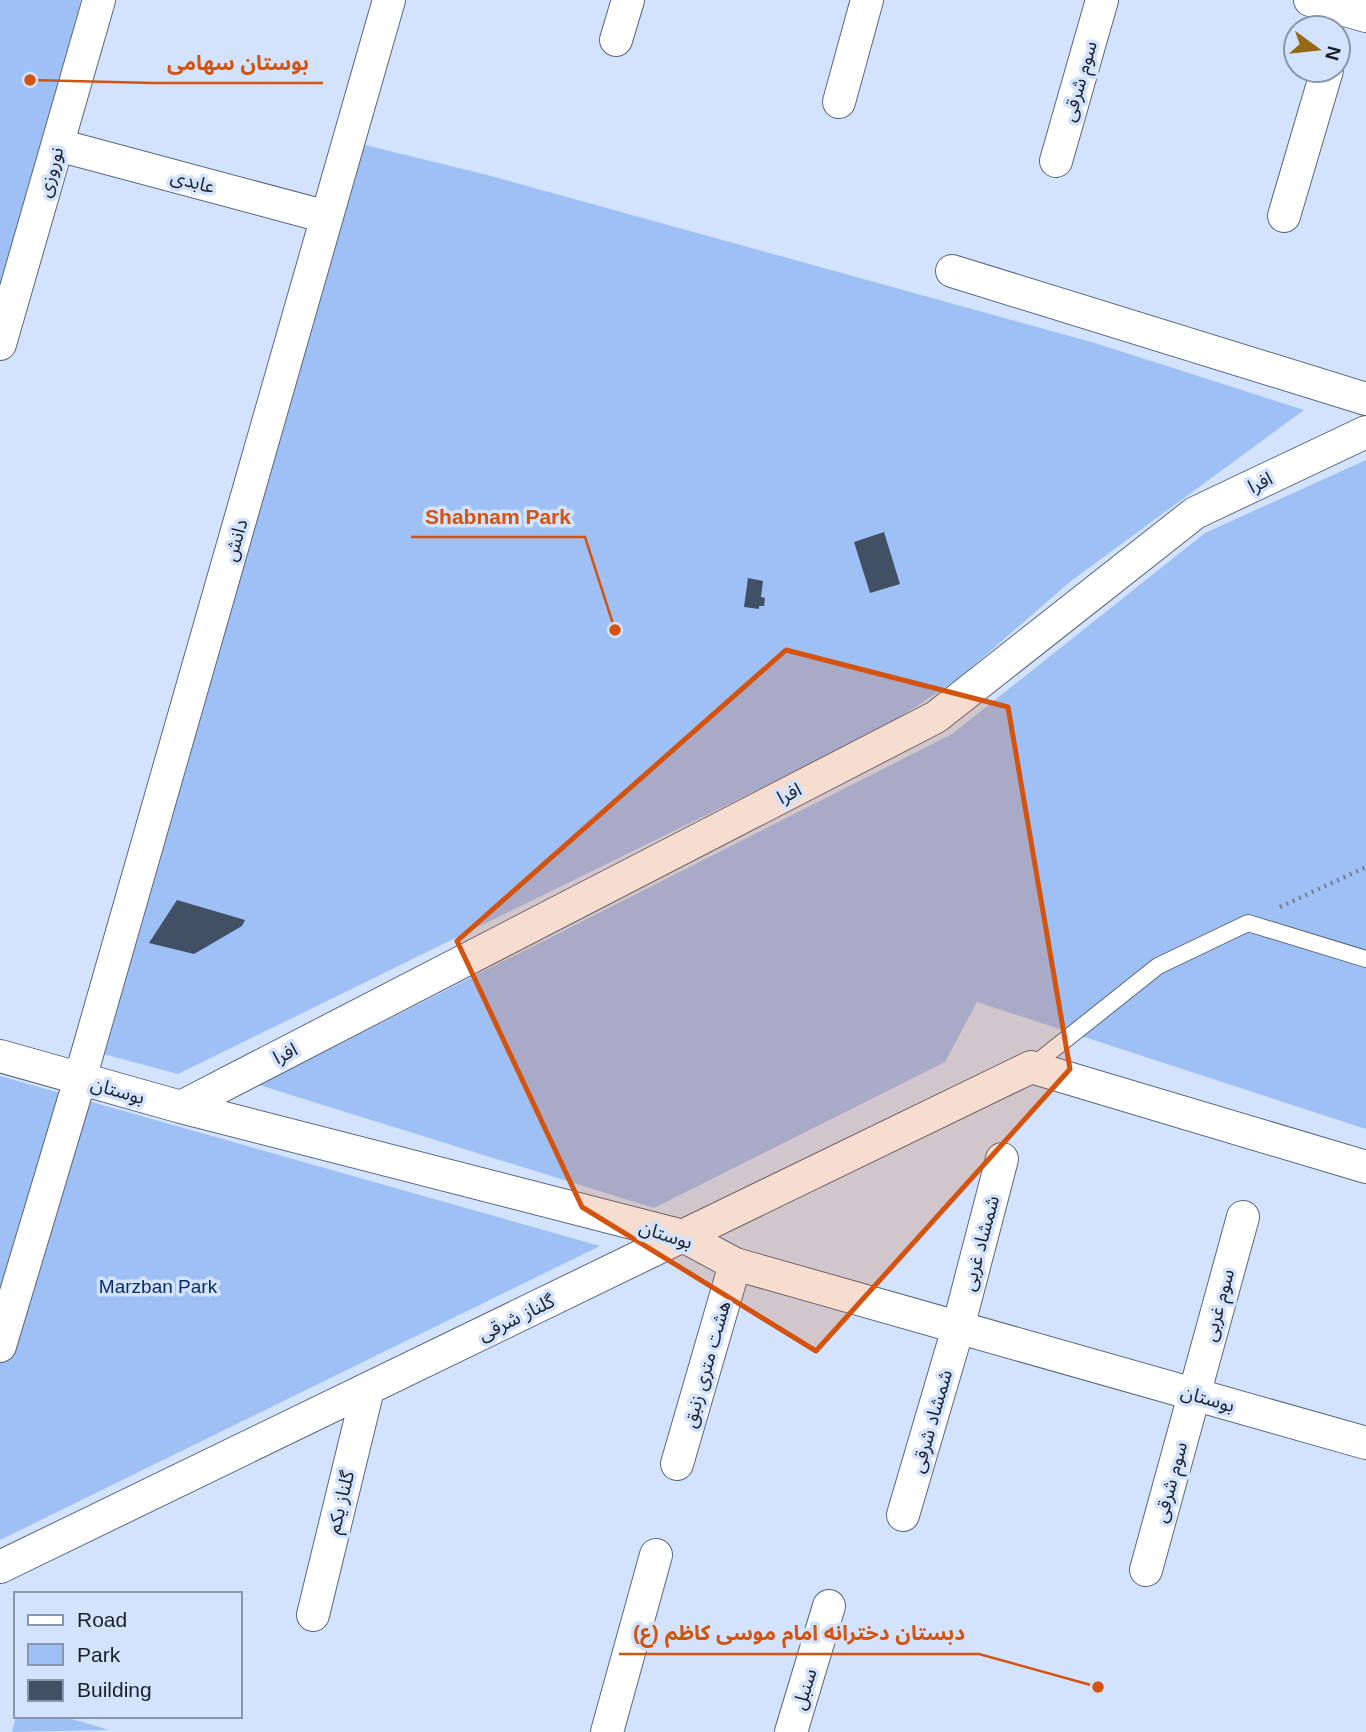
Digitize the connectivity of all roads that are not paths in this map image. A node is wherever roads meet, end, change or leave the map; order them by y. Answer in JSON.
{"nodes":[{"id":1,"x":99,"y":0,"type":"edge"},
{"id":2,"x":388,"y":0,"type":"edge"},
{"id":3,"x":628,"y":0,"type":"edge"},
{"id":4,"x":867,"y":0,"type":"edge"},
{"id":5,"x":1102,"y":0,"type":"edge"},
{"id":6,"x":1310,"y":0,"type":"edge"},
{"id":7,"x":1346,"y":14,"type":"edge"},
{"id":8,"x":616,"y":40,"type":"dead end"},
{"id":9,"x":1323,"y":84,"type":"edge"},
{"id":10,"x":839,"y":102,"type":"dead end"},
{"id":11,"x":58,"y":145,"type":"junction"},
{"id":12,"x":1056,"y":161,"type":"dead end"},
{"id":13,"x":327,"y":216,"type":"junction"},
{"id":14,"x":1284,"y":216,"type":"dead end"},
{"id":15,"x":952,"y":271,"type":"dead end"},
{"id":16,"x":0,"y":344,"type":"edge"},
{"id":17,"x":1366,"y":399,"type":"edge"},
{"id":18,"x":1366,"y":432,"type":"edge"},
{"id":19,"x":1366,"y":959,"type":"edge"},
{"id":20,"x":0,"y":1056,"type":"edge"},
{"id":21,"x":1031,"y":1067,"type":"junction"},
{"id":22,"x":80,"y":1079,"type":"junction"},
{"id":23,"x":181,"y":1107,"type":"junction"},
{"id":24,"x":1002,"y":1159,"type":"dead end"},
{"id":25,"x":1366,"y":1167,"type":"edge"},
{"id":26,"x":1242,"y":1217,"type":"dead end"},
{"id":27,"x":683,"y":1236,"type":"junction"},
{"id":28,"x":734,"y":1264,"type":"junction"},
{"id":29,"x":958,"y":1328,"type":"junction"},
{"id":30,"x":0,"y":1346,"type":"edge"},
{"id":31,"x":368,"y":1389,"type":"junction"},
{"id":32,"x":1194,"y":1394,"type":"junction"},
{"id":33,"x":1366,"y":1443,"type":"edge"},
{"id":34,"x":677,"y":1464,"type":"dead end"},
{"id":35,"x":903,"y":1515,"type":"dead end"},
{"id":36,"x":656,"y":1555,"type":"dead end"},
{"id":37,"x":0,"y":1567,"type":"edge"},
{"id":38,"x":1146,"y":1570,"type":"dead end"},
{"id":39,"x":829,"y":1606,"type":"dead end"},
{"id":40,"x":313,"y":1615,"type":"dead end"},
{"id":41,"x":607,"y":1732,"type":"edge"},
{"id":42,"x":791,"y":1732,"type":"edge"}],
"edges":[{"from":1,"to":11,"type":"street","name":"نوروزی"},
{"from":2,"to":13,"type":"street","name":"دانش"},
{"from":3,"to":8,"type":"street"},
{"from":4,"to":10,"type":"street"},
{"from":5,"to":12,"type":"street","name":"سوم شرقی"},
{"from":6,"to":7,"type":"street"},
{"from":9,"to":14,"type":"street"},
{"from":11,"to":13,"type":"street","name":"عابدی"},
{"from":11,"to":16,"type":"street","name":"نوروزی"},
{"from":13,"to":22,"type":"street","name":"دانش"},
{"from":15,"to":17,"type":"street"},
{"from":18,"to":23,"type":"street","name":"افرا"},
{"from":19,"to":21,"type":"lane"},
{"from":20,"to":22,"type":"street","name":"بوستان"},
{"from":21,"to":25,"type":"street"},
{"from":21,"to":27,"type":"street","name":"گلناز شرقی"},
{"from":22,"to":23,"type":"street","name":"بوستان"},
{"from":22,"to":30,"type":"street","name":"دانش"},
{"from":23,"to":27,"type":"street","name":"بوستان"},
{"from":24,"to":29,"type":"street","name":"شمشاد غربی"},
{"from":26,"to":32,"type":"street","name":"سوم غربی"},
{"from":27,"to":28,"type":"street","name":"بوستان"},
{"from":27,"to":31,"type":"street","name":"گلناز شرقی"},
{"from":28,"to":29,"type":"street","name":"بوستان"},
{"from":28,"to":34,"type":"street","name":"هشت متری زنبق"},
{"from":29,"to":32,"type":"street","name":"بوستان"},
{"from":29,"to":35,"type":"street","name":"شمشاد شرقی"},
{"from":31,"to":37,"type":"street","name":"گلناز شرقی"},
{"from":31,"to":40,"type":"street","name":"گلناز یکم"},
{"from":32,"to":33,"type":"street","name":"بوستان"},
{"from":32,"to":38,"type":"street","name":"سوم شرقی"},
{"from":36,"to":41,"type":"street"},
{"from":39,"to":42,"type":"street","name":"سنبل"}]}
